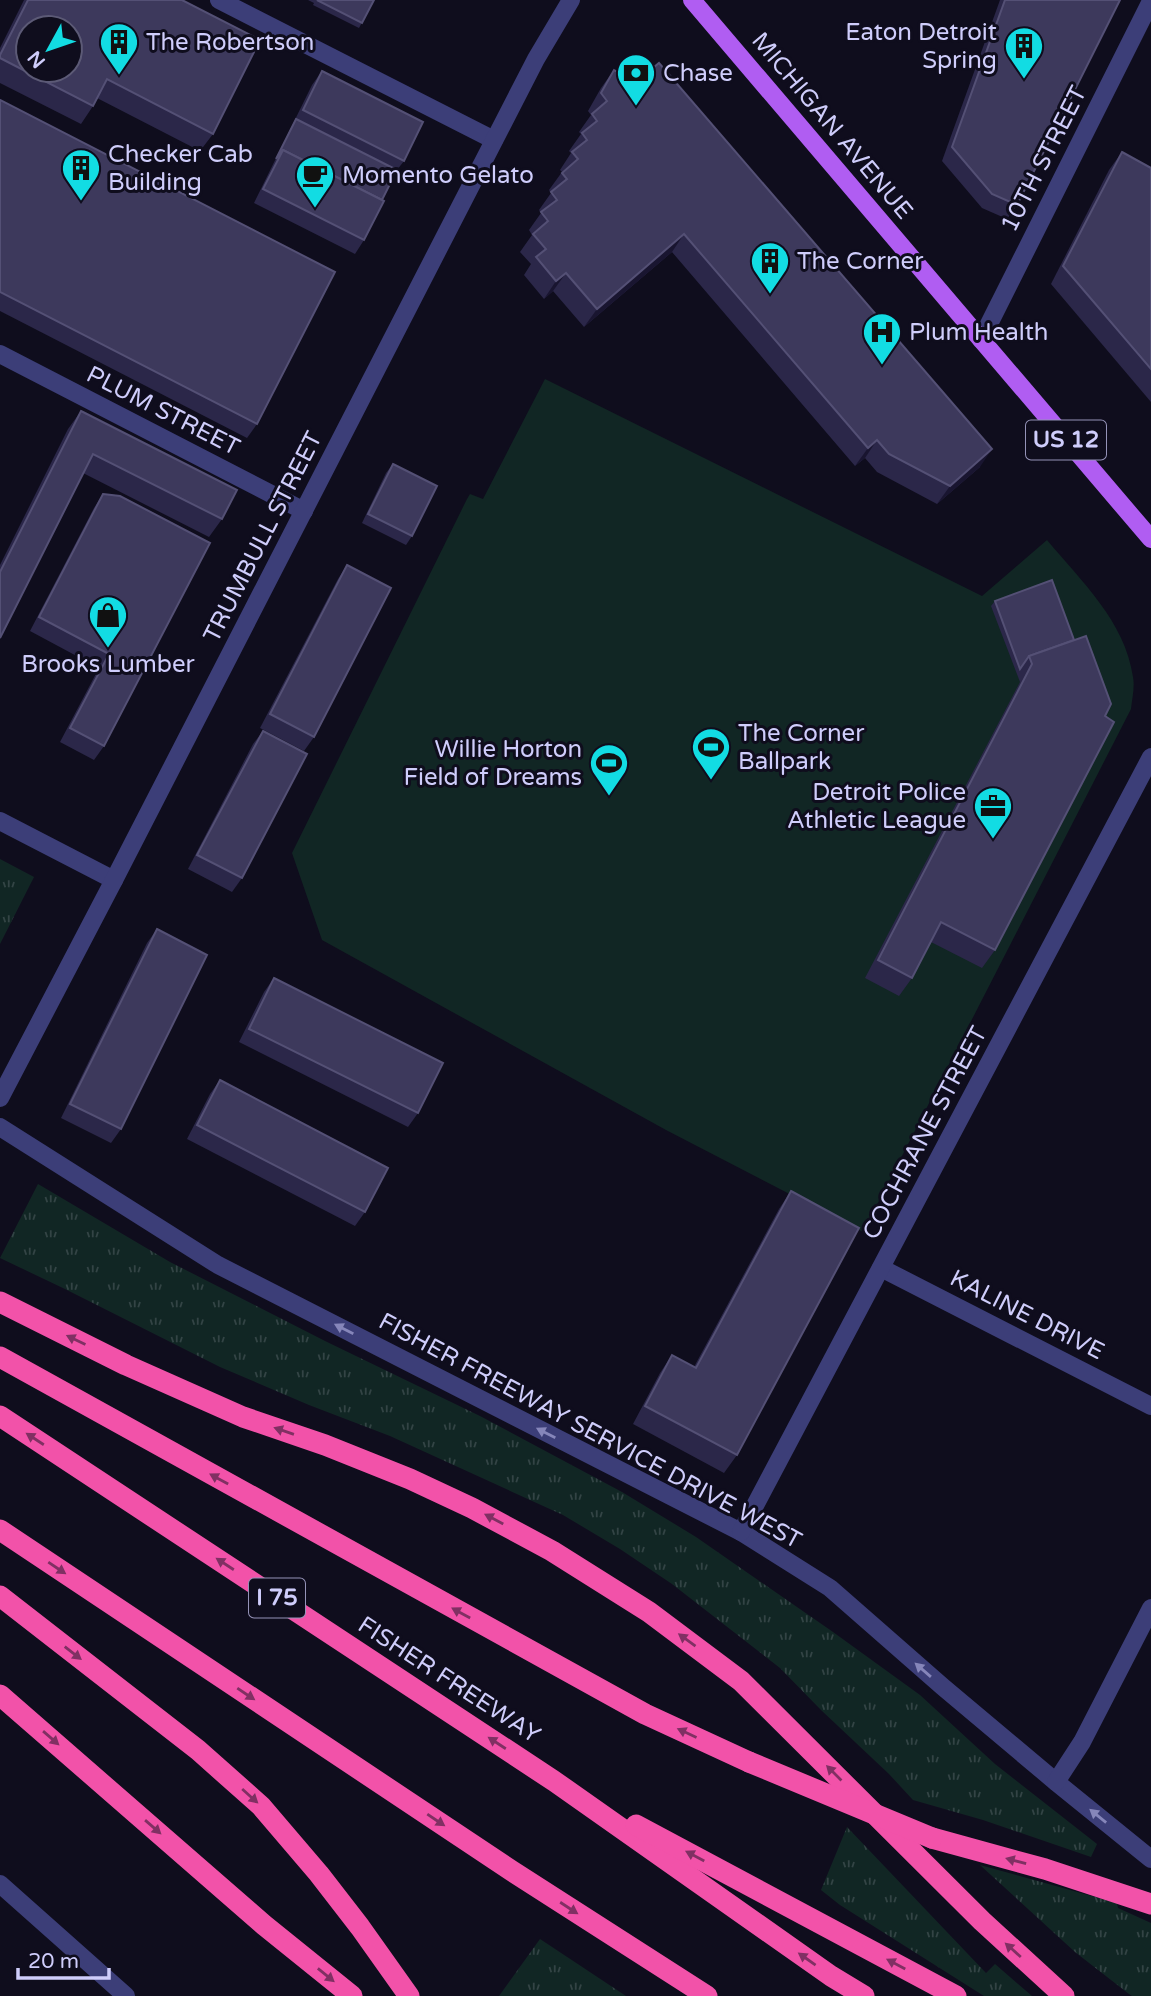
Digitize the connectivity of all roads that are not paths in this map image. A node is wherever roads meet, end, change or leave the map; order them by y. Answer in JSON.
{"nodes":[{"id":1,"x":219,"y":0,"type":"edge"},
{"id":2,"x":571,"y":0,"type":"edge"},
{"id":3,"x":692,"y":0,"type":"edge"},
{"id":4,"x":1151,"y":1,"type":"edge"},
{"id":5,"x":494,"y":141,"type":"junction"},
{"id":6,"x":981,"y":340,"type":"junction"},
{"id":7,"x":0,"y":354,"type":"edge"},
{"id":8,"x":304,"y":510,"type":"junction"},
{"id":9,"x":1151,"y":540,"type":"edge"},
{"id":10,"x":1151,"y":757,"type":"edge"},
{"id":11,"x":0,"y":821,"type":"edge"},
{"id":12,"x":114,"y":880,"type":"junction"},
{"id":13,"x":0,"y":1098,"type":"edge"},
{"id":14,"x":0,"y":1127,"type":"edge"},
{"id":15,"x":881,"y":1268,"type":"junction"},
{"id":16,"x":0,"y":1302,"type":"edge"},
{"id":17,"x":0,"y":1357,"type":"edge"},
{"id":18,"x":1151,"y":1406,"type":"edge"},
{"id":19,"x":0,"y":1416,"type":"edge"},
{"id":20,"x":0,"y":1530,"type":"edge"},
{"id":21,"x":741,"y":1532,"type":"junction"},
{"id":22,"x":0,"y":1596,"type":"edge"},
{"id":23,"x":1151,"y":1608,"type":"edge"},
{"id":24,"x":0,"y":1695,"type":"edge"},
{"id":25,"x":554,"y":1781,"type":"junction"},
{"id":26,"x":1056,"y":1782,"type":"junction"},
{"id":27,"x":1151,"y":1859,"type":"edge"},
{"id":28,"x":0,"y":1884,"type":"edge"},
{"id":29,"x":1151,"y":1904,"type":"edge"},
{"id":30,"x":126,"y":1996,"type":"edge"},
{"id":31,"x":352,"y":1996,"type":"edge"},
{"id":32,"x":409,"y":1996,"type":"edge"},
{"id":33,"x":707,"y":1996,"type":"edge"},
{"id":34,"x":864,"y":1996,"type":"edge"},
{"id":35,"x":956,"y":1996,"type":"edge"},
{"id":36,"x":1064,"y":1996,"type":"edge"}],
"edges":[{"from":1,"to":5,"type":"street"},
{"from":2,"to":5,"type":"street","name":"TRUMBULL STREET"},
{"from":3,"to":6,"type":"main road","name":"MICHIGAN AVENUE","number":"US 12"},
{"from":4,"to":6,"type":"street","name":"10TH STREET"},
{"from":5,"to":8,"type":"street","name":"TRUMBULL STREET"},
{"from":6,"to":9,"type":"main road","name":"MICHIGAN AVENUE","number":"US 12"},
{"from":7,"to":8,"type":"street","name":"PLUM STREET"},
{"from":8,"to":12,"type":"street","name":"TRUMBULL STREET"},
{"from":10,"to":15,"type":"street","name":"COCHRANE STREET"},
{"from":11,"to":12,"type":"street"},
{"from":12,"to":13,"type":"street","name":"TRUMBULL STREET"},
{"from":21,"to":14,"type":"street","name":"FISHER FREEWAY SERVICE DRIVE WEST","one_way":true},
{"from":15,"to":18,"type":"street","name":"KALINE DRIVE"},
{"from":15,"to":21,"type":"street","name":"COCHRANE STREET"},
{"from":36,"to":16,"type":"highway","one_way":true},
{"from":29,"to":17,"type":"highway","one_way":true,"bridge":true},
{"from":25,"to":19,"type":"highway","name":"FISHER FREEWAY","number":"I 75","one_way":true},
{"from":20,"to":33,"type":"highway","one_way":true},
{"from":26,"to":21,"type":"street","name":"FISHER FREEWAY SERVICE DRIVE WEST","one_way":true},
{"from":22,"to":32,"type":"highway","one_way":true},
{"from":23,"to":26,"type":"street"},
{"from":24,"to":31,"type":"highway","one_way":true},
{"from":34,"to":25,"type":"highway","name":"FISHER FREEWAY","number":"I 75","one_way":true},
{"from":35,"to":25,"type":"highway","one_way":true},
{"from":27,"to":26,"type":"street","name":"FISHER FREEWAY SERVICE DRIVE WEST","one_way":true},
{"from":28,"to":30,"type":"street"}]}
